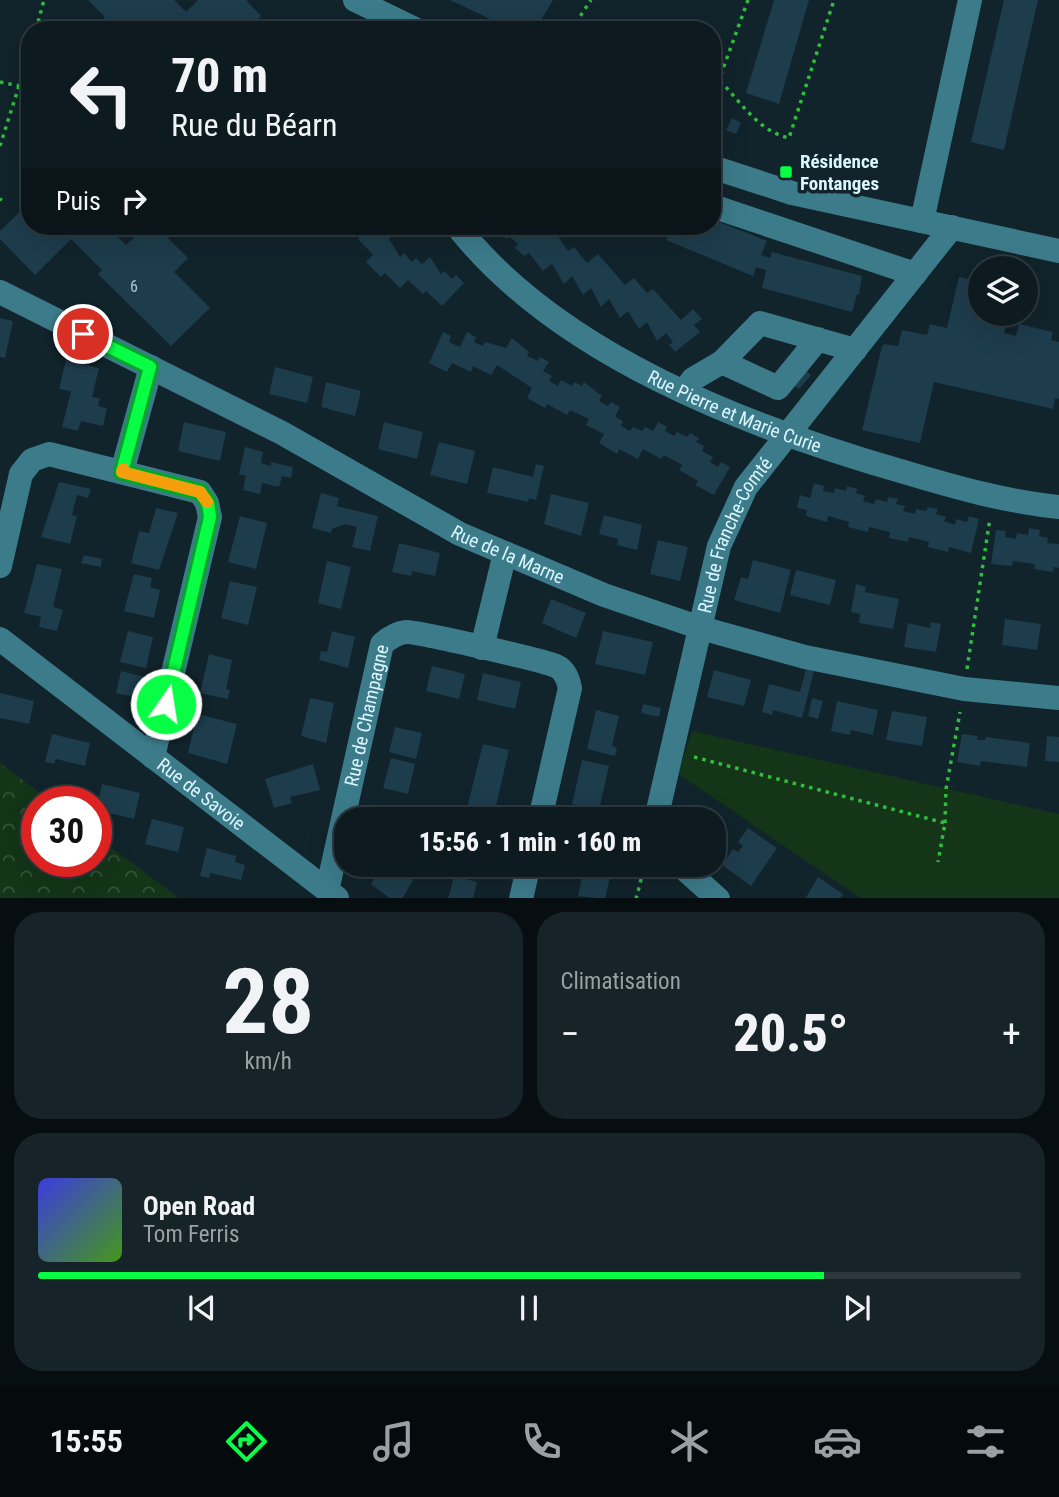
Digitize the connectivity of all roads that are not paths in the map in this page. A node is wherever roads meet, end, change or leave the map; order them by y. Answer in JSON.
{"nodes":[{"id":1,"x":355,"y":0,"type":"edge"},
{"id":2,"x":970,"y":0,"type":"edge"},
{"id":3,"x":382,"y":21,"type":"edge"},
{"id":4,"x":721,"y":170,"type":"edge"},
{"id":5,"x":721,"y":209,"type":"edge"},
{"id":6,"x":922,"y":221,"type":"junction"},
{"id":7,"x":952,"y":227,"type":"junction"},
{"id":8,"x":464,"y":235,"type":"edge"},
{"id":9,"x":1059,"y":251,"type":"edge"},
{"id":10,"x":915,"y":274,"type":"junction"},
{"id":11,"x":0,"y":292,"type":"edge"},
{"id":12,"x":818,"y":339,"type":"junction"},
{"id":13,"x":855,"y":350,"type":"junction"},
{"id":14,"x":722,"y":362,"type":"junction"},
{"id":15,"x":150,"y":367,"type":"junction"},
{"id":16,"x":685,"y":390,"type":"junction"},
{"id":17,"x":789,"y":435,"type":"junction"},
{"id":18,"x":122,"y":472,"type":"junction"},
{"id":19,"x":1059,"y":507,"type":"edge"},
{"id":20,"x":505,"y":553,"type":"junction"},
{"id":21,"x":0,"y":566,"type":"edge"},
{"id":22,"x":701,"y":628,"type":"junction"},
{"id":23,"x":0,"y":639,"type":"edge"},
{"id":24,"x":482,"y":648,"type":"junction"},
{"id":25,"x":1059,"y":698,"type":"edge"},
{"id":26,"x":153,"y":757,"type":"junction"},
{"id":27,"x":543,"y":807,"type":"edge"},
{"id":28,"x":659,"y":807,"type":"edge"},
{"id":29,"x":526,"y":877,"type":"edge"},
{"id":30,"x":694,"y":877,"type":"edge"},
{"id":31,"x":332,"y":895,"type":"edge"},
{"id":32,"x":521,"y":898,"type":"edge"},
{"id":33,"x":718,"y":898,"type":"edge"}],
"edges":[{"from":1,"to":3,"type":"street"},
{"from":2,"to":6,"type":"street"},
{"from":4,"to":6,"type":"street"},
{"from":5,"to":10,"type":"street"},
{"from":6,"to":7,"type":"street"},
{"from":7,"to":9,"type":"street"},
{"from":7,"to":10,"type":"street","name":"Rue de Franche-Comté"},
{"from":8,"to":16,"type":"street","name":"Rue Pierre et Marie Curie"},
{"from":10,"to":13,"type":"street","name":"Rue de Franche-Comté"},
{"from":11,"to":15,"type":"street","name":"Rue de la Marne"},
{"from":12,"to":13,"type":"street"},
{"from":12,"to":14,"type":"street"},
{"from":12,"to":14,"type":"street"},
{"from":13,"to":17,"type":"street","name":"Rue de Franche-Comté"},
{"from":14,"to":16,"type":"street"},
{"from":15,"to":18,"type":"street"},
{"from":15,"to":20,"type":"street","name":"Rue de la Marne"},
{"from":16,"to":17,"type":"street","name":"Rue Pierre et Marie Curie"},
{"from":17,"to":19,"type":"street","name":"Rue Pierre et Marie Curie"},
{"from":17,"to":22,"type":"street","name":"Rue de Franche-Comté"},
{"from":18,"to":21,"type":"street"},
{"from":18,"to":26,"type":"street"},
{"from":20,"to":22,"type":"street","name":"Rue de la Marne"},
{"from":20,"to":24,"type":"street"},
{"from":22,"to":25,"type":"street","name":"Rue de la Marne"},
{"from":22,"to":28,"type":"street","name":"Rue de Franche-Comté"},
{"from":23,"to":26,"type":"street","name":"Rue de Savoie"},
{"from":24,"to":27,"type":"street","name":"Rue de Champagne"},
{"from":24,"to":31,"type":"street","name":"Rue de Champagne"},
{"from":26,"to":31,"type":"street","name":"Rue de Savoie"},
{"from":29,"to":32,"type":"street"},
{"from":30,"to":33,"type":"street"}]}
